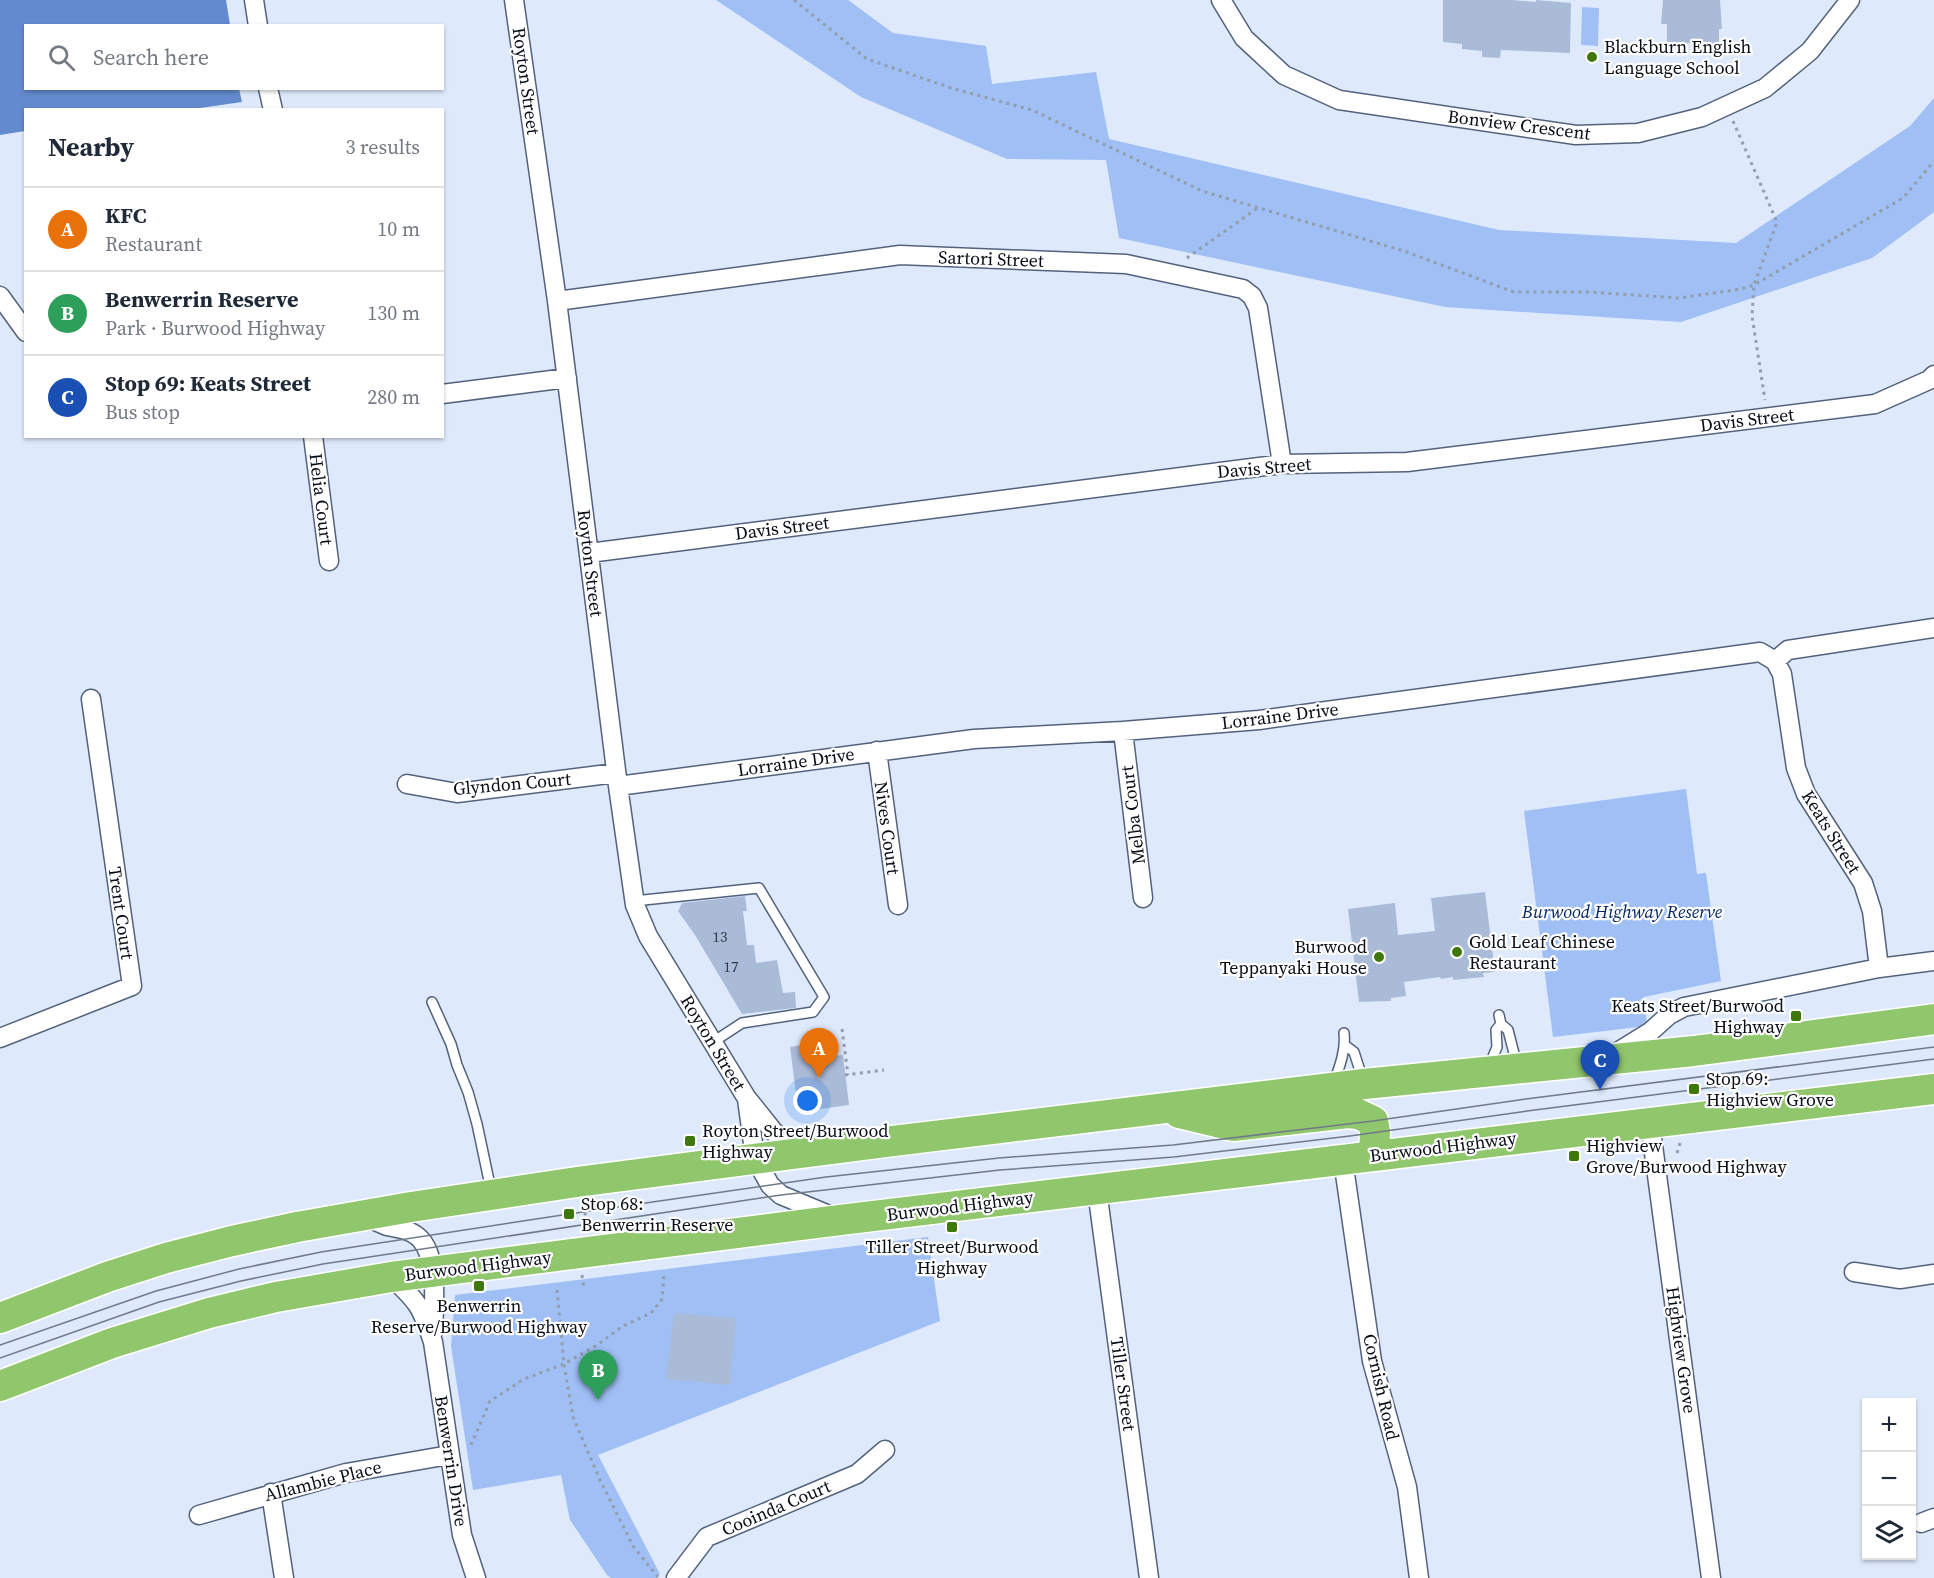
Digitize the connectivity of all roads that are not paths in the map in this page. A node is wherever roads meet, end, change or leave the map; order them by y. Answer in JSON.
{"nodes":[{"id":1,"x":254,"y":0,"type":"edge"},
{"id":2,"x":514,"y":0,"type":"edge"},
{"id":3,"x":1221,"y":0,"type":"edge"},
{"id":4,"x":1850,"y":0,"type":"edge"},
{"id":5,"x":258,"y":24,"type":"edge"},
{"id":6,"x":268,"y":90,"type":"edge"},
{"id":7,"x":273,"y":108,"type":"edge"},
{"id":8,"x":0,"y":297,"type":"edge"},
{"id":9,"x":557,"y":301,"type":"junction"},
{"id":10,"x":24,"y":329,"type":"edge"},
{"id":11,"x":1934,"y":375,"type":"edge"},
{"id":12,"x":567,"y":378,"type":"junction"},
{"id":13,"x":444,"y":394,"type":"edge"},
{"id":14,"x":313,"y":438,"type":"edge"},
{"id":15,"x":1282,"y":464,"type":"junction"},
{"id":16,"x":589,"y":553,"type":"junction"},
{"id":17,"x":329,"y":561,"type":"dead end"},
{"id":18,"x":1934,"y":628,"type":"edge"},
{"id":19,"x":1775,"y":661,"type":"junction"},
{"id":20,"x":91,"y":699,"type":"dead end"},
{"id":21,"x":1124,"y":731,"type":"junction"},
{"id":22,"x":877,"y":751,"type":"junction"},
{"id":23,"x":617,"y":780,"type":"junction"},
{"id":24,"x":407,"y":784,"type":"dead end"},
{"id":25,"x":1143,"y":898,"type":"dead end"},
{"id":26,"x":634,"y":901,"type":"junction"},
{"id":27,"x":898,"y":905,"type":"dead end"},
{"id":28,"x":1934,"y":961,"type":"edge"},
{"id":29,"x":1880,"y":968,"type":"junction"},
{"id":30,"x":432,"y":1002,"type":"dead end"},
{"id":31,"x":1934,"y":1019,"type":"edge"},
{"id":32,"x":1344,"y":1033,"type":"dead end"},
{"id":33,"x":0,"y":1038,"type":"edge"},
{"id":34,"x":713,"y":1042,"type":"junction"},
{"id":35,"x":1346,"y":1046,"type":"junction"},
{"id":36,"x":1601,"y":1061,"type":"junction"},
{"id":37,"x":1518,"y":1069,"type":"junction"},
{"id":38,"x":1487,"y":1071,"type":"junction"},
{"id":39,"x":1364,"y":1084,"type":"junction"},
{"id":40,"x":1332,"y":1087,"type":"junction"},
{"id":41,"x":1934,"y":1089,"type":"edge"},
{"id":42,"x":746,"y":1097,"type":"junction"},
{"id":43,"x":1161,"y":1109,"type":"junction"},
{"id":44,"x":1650,"y":1123,"type":"junction"},
{"id":45,"x":798,"y":1153,"type":"junction"},
{"id":46,"x":1374,"y":1156,"type":"junction"},
{"id":47,"x":754,"y":1158,"type":"junction"},
{"id":48,"x":1343,"y":1160,"type":"junction"},
{"id":49,"x":1096,"y":1190,"type":"junction"},
{"id":50,"x":492,"y":1195,"type":"junction"},
{"id":51,"x":362,"y":1216,"type":"junction"},
{"id":52,"x":840,"y":1220,"type":"junction"},
{"id":53,"x":433,"y":1272,"type":"junction"},
{"id":54,"x":1854,"y":1272,"type":"dead end"},
{"id":55,"x":1934,"y":1274,"type":"edge"},
{"id":56,"x":391,"y":1277,"type":"junction"},
{"id":57,"x":0,"y":1318,"type":"edge"},
{"id":58,"x":433,"y":1342,"type":"junction"},
{"id":59,"x":0,"y":1386,"type":"edge"},
{"id":60,"x":885,"y":1450,"type":"dead end"},
{"id":61,"x":449,"y":1455,"type":"junction"},
{"id":62,"x":271,"y":1493,"type":"junction"},
{"id":63,"x":199,"y":1515,"type":"dead end"},
{"id":64,"x":284,"y":1578,"type":"edge"},
{"id":65,"x":476,"y":1578,"type":"edge"},
{"id":66,"x":676,"y":1578,"type":"edge"},
{"id":67,"x":1149,"y":1578,"type":"edge"},
{"id":68,"x":1419,"y":1578,"type":"edge"},
{"id":69,"x":1711,"y":1578,"type":"edge"}],
"edges":[{"from":1,"to":5,"type":"street"},
{"from":2,"to":9,"type":"street","name":"Royton Street"},
{"from":3,"to":4,"type":"street","name":"Bonview Crescent"},
{"from":6,"to":7,"type":"street"},
{"from":8,"to":10,"type":"street"},
{"from":9,"to":12,"type":"street","name":"Royton Street"},
{"from":9,"to":15,"type":"street","name":"Sartori Street"},
{"from":11,"to":15,"type":"street","name":"Davis Street"},
{"from":12,"to":13,"type":"street"},
{"from":12,"to":16,"type":"street","name":"Royton Street"},
{"from":14,"to":17,"type":"street","name":"Helia Court"},
{"from":15,"to":16,"type":"street","name":"Davis Street"},
{"from":16,"to":23,"type":"street","name":"Royton Street"},
{"from":18,"to":19,"type":"street"},
{"from":19,"to":21,"type":"street","name":"Lorraine Drive"},
{"from":19,"to":29,"type":"street","name":"Keats Street"},
{"from":20,"to":33,"type":"street","name":"Trent Court"},
{"from":21,"to":22,"type":"street","name":"Lorraine Drive"},
{"from":21,"to":25,"type":"street","name":"Melba Court"},
{"from":22,"to":23,"type":"street","name":"Lorraine Drive"},
{"from":22,"to":27,"type":"street","name":"Nives Court"},
{"from":23,"to":24,"type":"street","name":"Glyndon Court"},
{"from":23,"to":26,"type":"street","name":"Royton Street"},
{"from":26,"to":34,"type":"street","name":"Royton Street"},
{"from":26,"to":34,"type":"lane"},
{"from":28,"to":29,"type":"street"},
{"from":29,"to":36,"type":"street"},
{"from":30,"to":50,"type":"lane"},
{"from":31,"to":36,"type":"highway"},
{"from":32,"to":35,"type":"lane"},
{"from":34,"to":42,"type":"street","name":"Royton Street"},
{"from":35,"to":39,"type":"lane"},
{"from":35,"to":40,"type":"lane"},
{"from":36,"to":37,"type":"highway"},
{"from":37,"to":38,"type":"highway"},
{"from":37,"to":38,"type":"lane"},
{"from":38,"to":39,"type":"highway"},
{"from":39,"to":40,"type":"highway"},
{"from":40,"to":43,"type":"highway"},
{"from":41,"to":44,"type":"highway","name":"Burwood Highway"},
{"from":42,"to":45,"type":"street","name":"Royton Street"},
{"from":42,"to":47,"type":"street","name":"Royton Street"},
{"from":43,"to":45,"type":"highway"},
{"from":43,"to":46,"type":"highway"},
{"from":44,"to":46,"type":"highway","name":"Burwood Highway"},
{"from":44,"to":69,"type":"street","name":"Highview Grove"},
{"from":45,"to":47,"type":"highway"},
{"from":46,"to":48,"type":"highway","name":"Burwood Highway"},
{"from":47,"to":50,"type":"highway"},
{"from":47,"to":52,"type":"street","name":"Royton Street"},
{"from":48,"to":49,"type":"highway","name":"Burwood Highway"},
{"from":48,"to":68,"type":"street","name":"Cornish Road"},
{"from":49,"to":52,"type":"highway","name":"Burwood Highway"},
{"from":49,"to":67,"type":"street","name":"Tiller Street"},
{"from":50,"to":51,"type":"highway"},
{"from":51,"to":53,"type":"street","name":"Benwerrin Drive"},
{"from":51,"to":57,"type":"highway"},
{"from":52,"to":53,"type":"highway","name":"Burwood Highway"},
{"from":53,"to":56,"type":"highway","name":"Burwood Highway"},
{"from":53,"to":58,"type":"street","name":"Benwerrin Drive"},
{"from":54,"to":55,"type":"street"},
{"from":56,"to":58,"type":"street","name":"Benwerrin Drive"},
{"from":56,"to":59,"type":"highway","name":"Burwood Highway"},
{"from":58,"to":61,"type":"street","name":"Benwerrin Drive"},
{"from":60,"to":66,"type":"street","name":"Cooinda Court"},
{"from":61,"to":62,"type":"street","name":"Allambie Place"},
{"from":61,"to":65,"type":"street","name":"Benwerrin Drive"},
{"from":62,"to":63,"type":"street","name":"Allambie Place"},
{"from":62,"to":64,"type":"street"}]}
